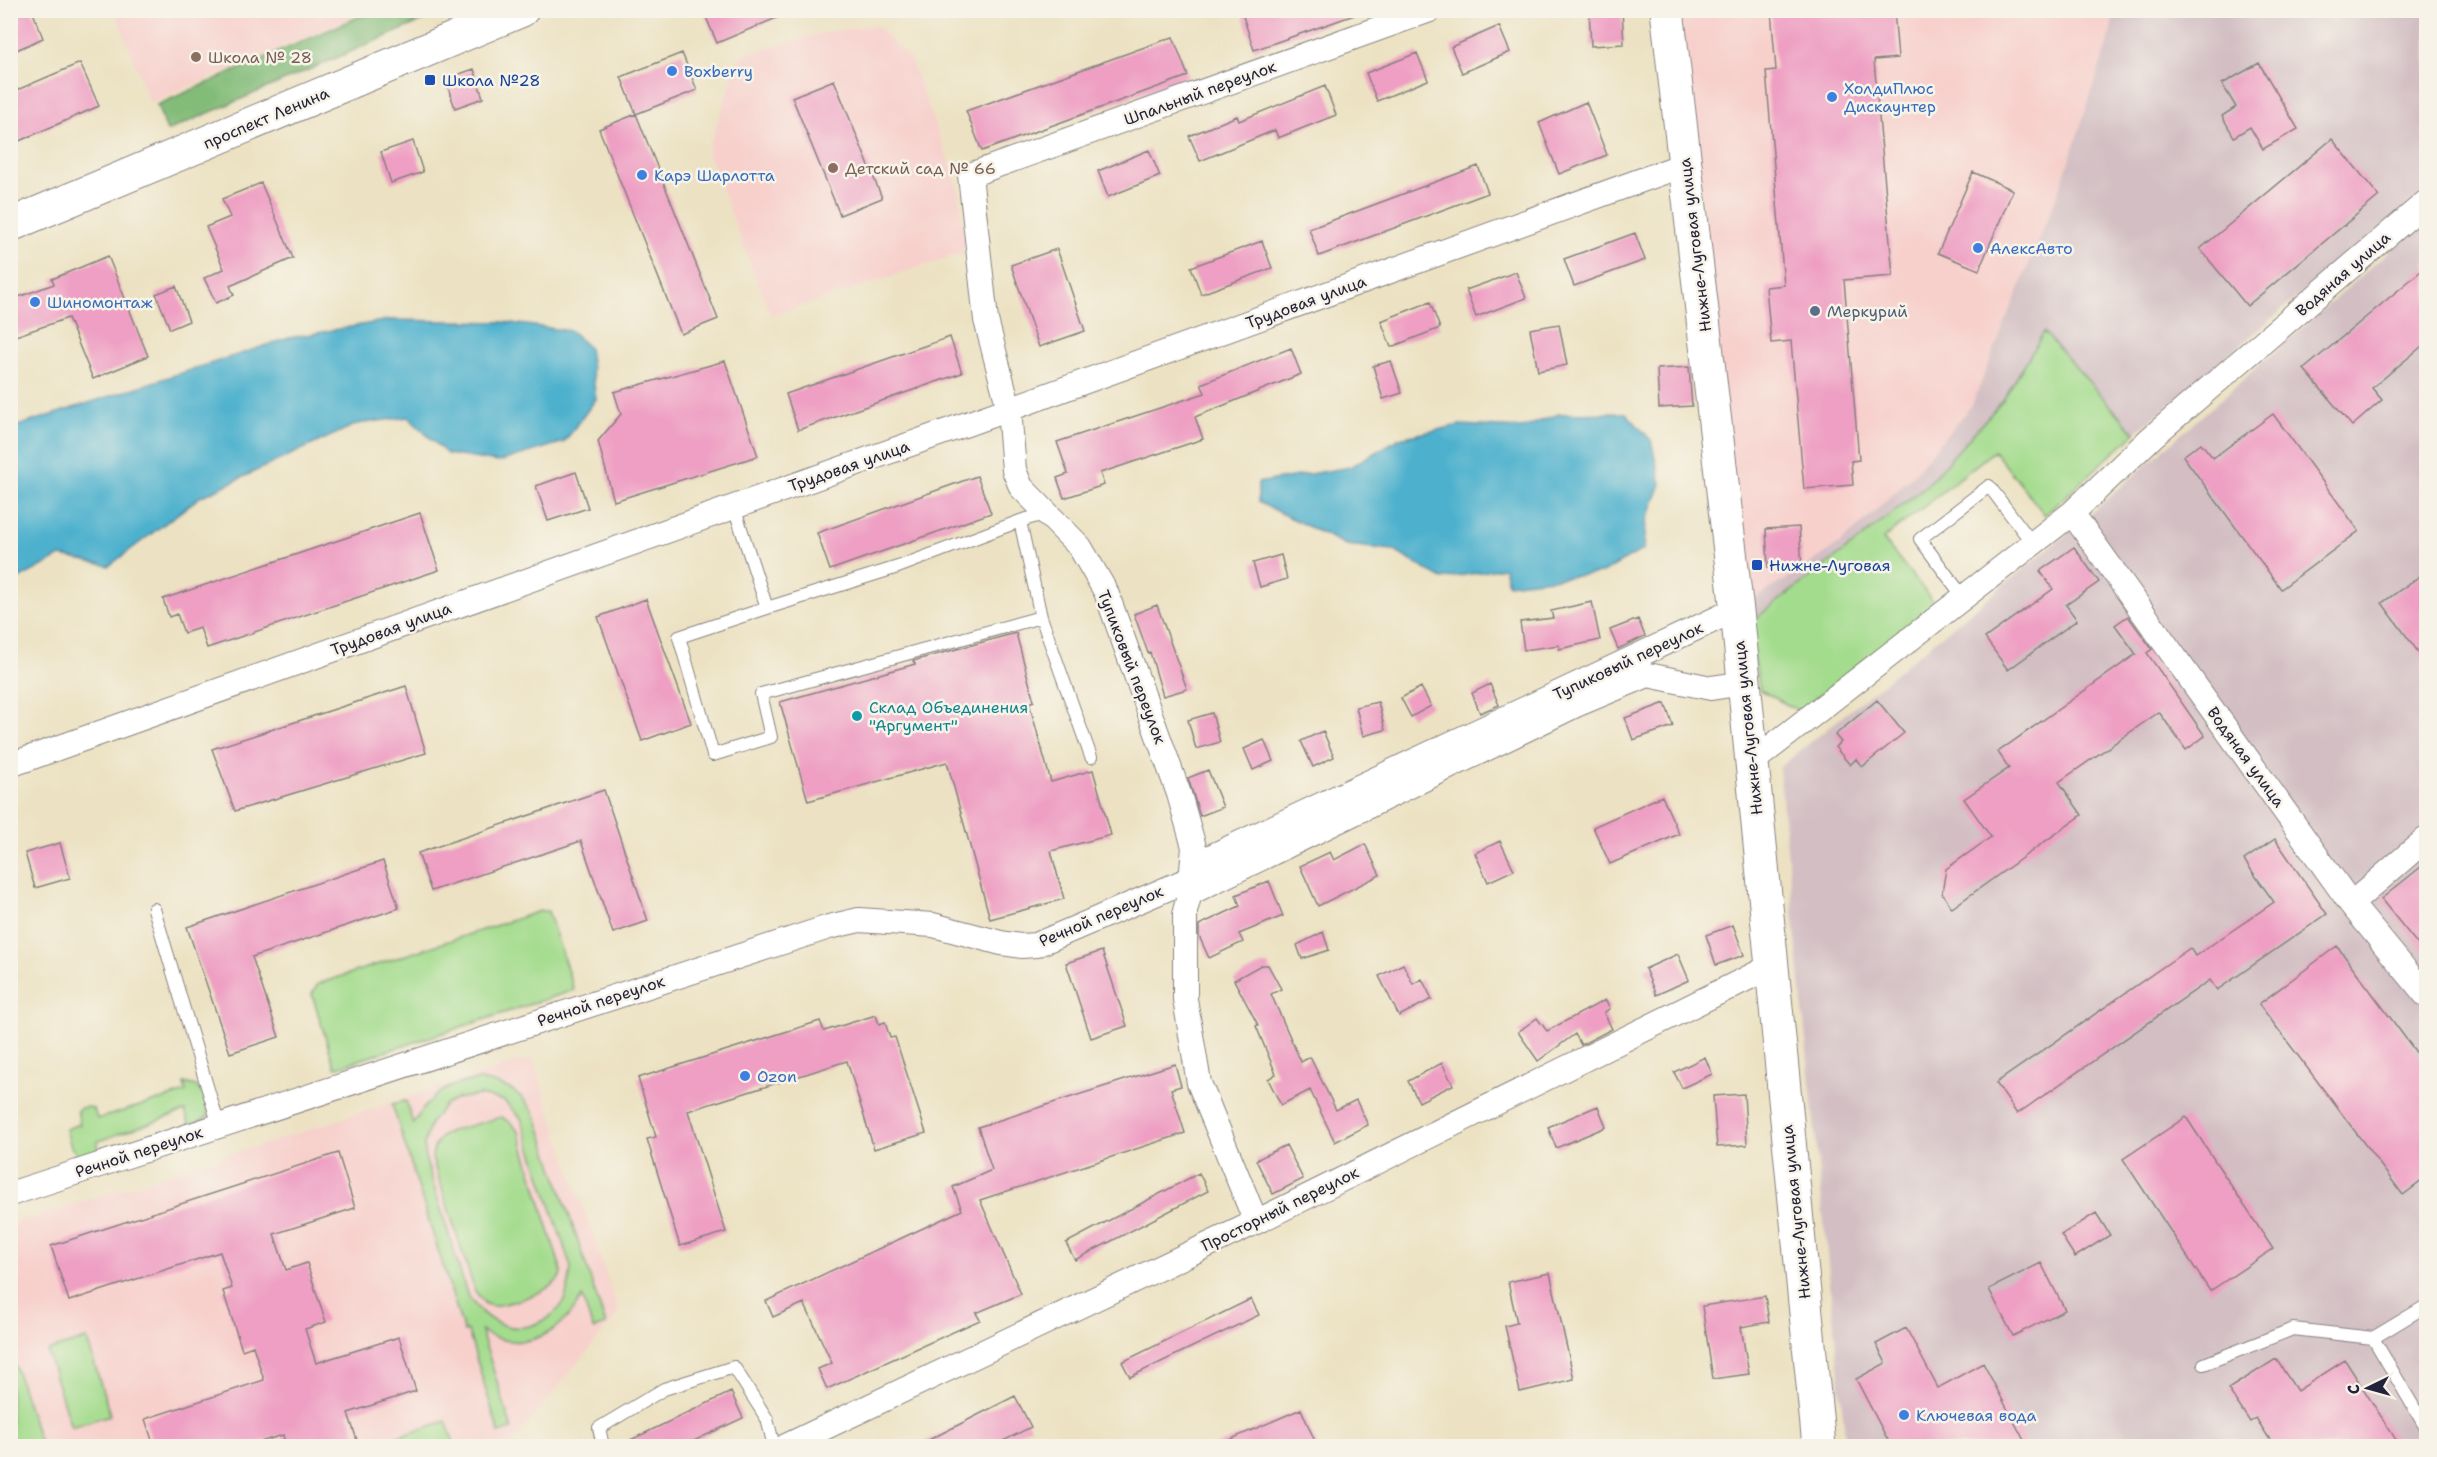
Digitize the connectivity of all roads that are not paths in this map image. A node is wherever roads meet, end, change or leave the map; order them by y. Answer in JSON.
{"nodes":[{"id":1,"x":1430,"y":10,"type":"edge"},
{"id":2,"x":1667,"y":10,"type":"edge"},
{"id":3,"x":518,"y":11,"type":"edge"},
{"id":4,"x":1686,"y":164,"type":"junction"},
{"id":5,"x":970,"y":175,"type":"joint"},
{"id":6,"x":2427,"y":202,"type":"edge"},
{"id":7,"x":10,"y":225,"type":"edge"},
{"id":8,"x":1009,"y":409,"type":"junction"},
{"id":9,"x":734,"y":507,"type":"junction"},
{"id":10,"x":1048,"y":513,"type":"junction"},
{"id":11,"x":2072,"y":513,"type":"junction"},
{"id":12,"x":1020,"y":521,"type":"junction"},
{"id":13,"x":2033,"y":544,"type":"junction"},
{"id":14,"x":1964,"y":598,"type":"junction"},
{"id":15,"x":767,"y":608,"type":"junction"},
{"id":16,"x":1737,"y":609,"type":"junction"},
{"id":17,"x":1041,"y":617,"type":"junction"},
{"id":18,"x":1744,"y":683,"type":"junction"},
{"id":19,"x":1091,"y":757,"type":"dead end"},
{"id":20,"x":1752,"y":762,"type":"junction"},
{"id":21,"x":10,"y":765,"type":"edge"},
{"id":22,"x":2427,"y":839,"type":"edge"},
{"id":23,"x":1192,"y":879,"type":"junction"},
{"id":24,"x":2351,"y":904,"type":"junction"},
{"id":25,"x":154,"y":909,"type":"dead end"},
{"id":26,"x":1772,"y":966,"type":"junction"},
{"id":27,"x":2427,"y":995,"type":"edge"},
{"id":28,"x":219,"y":1126,"type":"junction"},
{"id":29,"x":10,"y":1194,"type":"edge"},
{"id":30,"x":1256,"y":1222,"type":"junction"},
{"id":31,"x":2427,"y":1306,"type":"edge"},
{"id":32,"x":2373,"y":1338,"type":"junction"},
{"id":33,"x":2204,"y":1364,"type":"dead end"},
{"id":34,"x":2427,"y":1428,"type":"edge"},
{"id":35,"x":603,"y":1446,"type":"edge"},
{"id":36,"x":774,"y":1446,"type":"edge"},
{"id":37,"x":786,"y":1446,"type":"edge"},
{"id":38,"x":1819,"y":1446,"type":"edge"}],
"edges":[{"from":1,"to":5,"type":"street","name":"Шпальный переулок"},
{"from":2,"to":4,"type":"street","name":"Нижне-Луговая улица"},
{"from":3,"to":7,"type":"street","name":"проспект Ленина"},
{"from":4,"to":8,"type":"street","name":"Трудовая улица"},
{"from":4,"to":16,"type":"street","name":"Нижне-Луговая улица"},
{"from":5,"to":8,"type":"street","name":"Тупиковый переулок"},
{"from":6,"to":11,"type":"street","name":"Водяная улица"},
{"from":8,"to":9,"type":"street","name":"Трудовая улица"},
{"from":8,"to":10,"type":"street","name":"Тупиковый переулок"},
{"from":9,"to":15,"type":"lane"},
{"from":9,"to":21,"type":"street","name":"Трудовая улица"},
{"from":10,"to":12,"type":"lane"},
{"from":10,"to":23,"type":"street","name":"Тупиковый переулок"},
{"from":11,"to":13,"type":"street","name":"Водяная улица"},
{"from":11,"to":24,"type":"street","name":"Водяная улица"},
{"from":12,"to":15,"type":"lane"},
{"from":12,"to":17,"type":"lane"},
{"from":13,"to":14,"type":"street","name":"Водяная улица"},
{"from":13,"to":14,"type":"lane"},
{"from":14,"to":20,"type":"street","name":"Водяная улица"},
{"from":15,"to":17,"type":"lane"},
{"from":16,"to":18,"type":"street","name":"Нижне-Луговая улица"},
{"from":16,"to":23,"type":"street","name":"Тупиковый переулок"},
{"from":17,"to":19,"type":"lane"},
{"from":18,"to":20,"type":"street","name":"Нижне-Луговая улица"},
{"from":18,"to":23,"type":"street","name":"Тупиковый переулок"},
{"from":20,"to":26,"type":"street","name":"Нижне-Луговая улица"},
{"from":22,"to":24,"type":"street"},
{"from":23,"to":28,"type":"street","name":"Речной переулок"},
{"from":23,"to":30,"type":"street","name":"Тупиковый переулок"},
{"from":24,"to":27,"type":"street","name":"Водяная улица"},
{"from":25,"to":28,"type":"lane"},
{"from":26,"to":30,"type":"street","name":"Просторный переулок"},
{"from":26,"to":38,"type":"street","name":"Нижне-Луговая улица"},
{"from":28,"to":29,"type":"street","name":"Речной переулок"},
{"from":30,"to":37,"type":"street","name":"Просторный переулок"},
{"from":31,"to":32,"type":"lane"},
{"from":32,"to":33,"type":"lane"},
{"from":32,"to":34,"type":"lane"},
{"from":35,"to":36,"type":"lane"}]}
